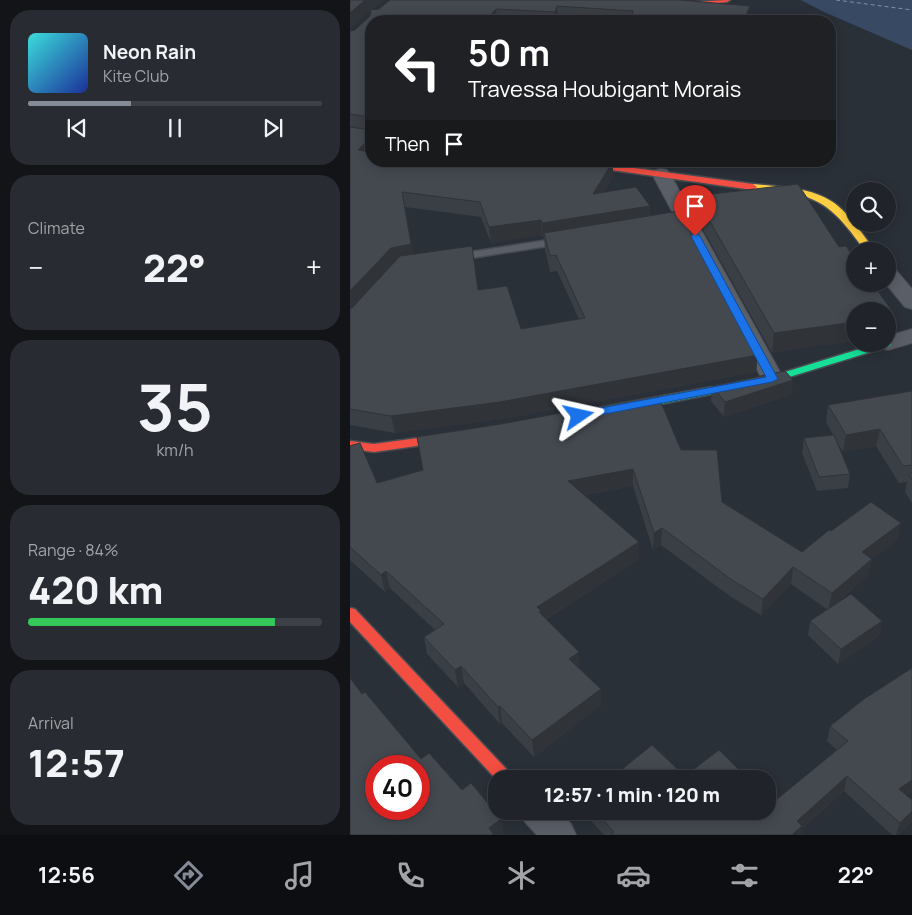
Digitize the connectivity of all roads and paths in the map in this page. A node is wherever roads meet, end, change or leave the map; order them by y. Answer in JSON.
{"nodes":[{"id":1,"x":612,"y":0,"type":"edge"},
{"id":2,"x":727,"y":0,"type":"edge"},
{"id":3,"x":608,"y":167,"type":"edge"},
{"id":4,"x":661,"y":174,"type":"junction"},
{"id":5,"x":572,"y":239,"type":"edge"},
{"id":6,"x":863,"y":242,"type":"edge"},
{"id":7,"x":447,"y":259,"type":"edge"},
{"id":8,"x":896,"y":283,"type":"edge"},
{"id":9,"x":912,"y":303,"type":"edge"},
{"id":10,"x":912,"y":336,"type":"edge"},
{"id":11,"x":896,"y":341,"type":"edge"},
{"id":12,"x":861,"y":352,"type":"edge"},
{"id":13,"x":772,"y":379,"type":"junction"},
{"id":14,"x":618,"y":408,"type":"edge"},
{"id":15,"x":462,"y":436,"type":"edge"},
{"id":16,"x":350,"y":445,"type":"edge"},
{"id":17,"x":350,"y":613,"type":"edge"},
{"id":18,"x":498,"y":770,"type":"edge"},
{"id":19,"x":545,"y":820,"type":"edge"},
{"id":20,"x":559,"y":835,"type":"edge"}],
"edges":[{"from":1,"to":2,"type":"street"},
{"from":3,"to":4,"type":"street"},
{"from":4,"to":6,"type":"street"},
{"from":4,"to":13,"type":"street"},
{"from":5,"to":7,"type":"lane"},
{"from":8,"to":9,"type":"street"},
{"from":10,"to":11,"type":"street"},
{"from":12,"to":13,"type":"street"},
{"from":13,"to":14,"type":"street"},
{"from":15,"to":16,"type":"street"},
{"from":17,"to":18,"type":"street"},
{"from":19,"to":20,"type":"street"}]}
